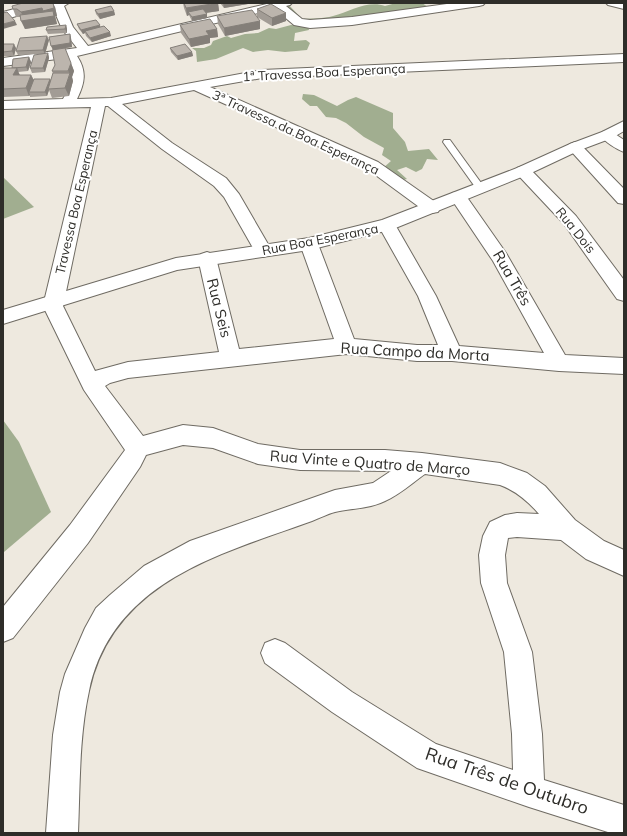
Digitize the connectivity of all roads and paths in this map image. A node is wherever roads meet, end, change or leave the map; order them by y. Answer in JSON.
{"nodes":[{"id":1,"x":60,"y":3,"type":"edge"},
{"id":2,"x":479,"y":3,"type":"edge"},
{"id":3,"x":612,"y":3,"type":"edge"},
{"id":4,"x":281,"y":4,"type":"edge"},
{"id":5,"x":38,"y":5,"type":"edge"},
{"id":6,"x":624,"y":5,"type":"edge"},
{"id":7,"x":3,"y":16,"type":"edge"},
{"id":8,"x":84,"y":50,"type":"junction"},
{"id":9,"x":69,"y":54,"type":"junction"},
{"id":10,"x":624,"y":58,"type":"edge"},
{"id":11,"x":3,"y":62,"type":"edge"},
{"id":12,"x":197,"y":86,"type":"junction"},
{"id":13,"x":105,"y":102,"type":"junction"},
{"id":14,"x":67,"y":104,"type":"junction"},
{"id":15,"x":3,"y":105,"type":"edge"},
{"id":16,"x":624,"y":125,"type":"edge"},
{"id":17,"x":608,"y":135,"type":"junction"},
{"id":18,"x":447,"y":142,"type":"dead end"},
{"id":19,"x":575,"y":147,"type":"junction"},
{"id":20,"x":624,"y":147,"type":"edge"},
{"id":21,"x":523,"y":171,"type":"junction"},
{"id":22,"x":481,"y":189,"type":"junction"},
{"id":23,"x":458,"y":197,"type":"junction"},
{"id":24,"x":624,"y":199,"type":"edge"},
{"id":25,"x":432,"y":208,"type":"junction"},
{"id":26,"x":387,"y":226,"type":"junction"},
{"id":27,"x":309,"y":244,"type":"junction"},
{"id":28,"x":263,"y":252,"type":"junction"},
{"id":29,"x":207,"y":258,"type":"junction"},
{"id":30,"x":624,"y":294,"type":"edge"},
{"id":31,"x":52,"y":302,"type":"junction"},
{"id":32,"x":3,"y":316,"type":"edge"},
{"id":33,"x":347,"y":346,"type":"junction"},
{"id":34,"x":452,"y":353,"type":"junction"},
{"id":35,"x":231,"y":358,"type":"junction"},
{"id":36,"x":559,"y":363,"type":"junction"},
{"id":37,"x":624,"y":366,"type":"edge"},
{"id":38,"x":91,"y":384,"type":"junction"},
{"id":39,"x":137,"y":448,"type":"junction"},
{"id":40,"x":422,"y":463,"type":"junction"},
{"id":41,"x":566,"y":528,"type":"junction"},
{"id":42,"x":624,"y":563,"type":"edge"},
{"id":43,"x":3,"y":628,"type":"edge"},
{"id":44,"x":275,"y":653,"type":"dead end"},
{"id":45,"x":529,"y":791,"type":"junction"},
{"id":46,"x":624,"y":821,"type":"edge"},
{"id":47,"x":62,"y":833,"type":"edge"}],
"edges":[{"from":1,"to":5,"type":"street"},
{"from":1,"to":8,"type":"street"},
{"from":2,"to":4,"type":"street"},
{"from":3,"to":6,"type":"street"},
{"from":4,"to":8,"type":"street"},
{"from":5,"to":7,"type":"street"},
{"from":8,"to":9,"type":"street"},
{"from":9,"to":11,"type":"street"},
{"from":9,"to":14,"type":"street"},
{"from":10,"to":12,"type":"street","name":"1ª Travessa Boa Esperança"},
{"from":12,"to":13,"type":"street","name":"1ª Travessa Boa Esperança"},
{"from":12,"to":25,"type":"street","name":"3ª Travessa da Boa Esperança"},
{"from":13,"to":14,"type":"street","name":"1ª Travessa Boa Esperança"},
{"from":13,"to":28,"type":"street"},
{"from":13,"to":31,"type":"street","name":"Travessa Boa Esperança"},
{"from":14,"to":15,"type":"street","name":"1ª Travessa Boa Esperança"},
{"from":16,"to":17,"type":"street","name":"Rua Boa Esperança"},
{"from":17,"to":19,"type":"street","name":"Rua Boa Esperança"},
{"from":17,"to":20,"type":"street"},
{"from":18,"to":22,"type":"lane"},
{"from":19,"to":21,"type":"street","name":"Rua Boa Esperança"},
{"from":19,"to":24,"type":"street"},
{"from":21,"to":22,"type":"street","name":"Rua Boa Esperança"},
{"from":21,"to":30,"type":"street","name":"Rua Dois"},
{"from":22,"to":23,"type":"street","name":"Rua Boa Esperança"},
{"from":23,"to":25,"type":"street","name":"Rua Boa Esperança"},
{"from":23,"to":36,"type":"street","name":"Rua Três"},
{"from":25,"to":26,"type":"street","name":"Rua Boa Esperança"},
{"from":26,"to":27,"type":"street","name":"Rua Boa Esperança"},
{"from":26,"to":34,"type":"street"},
{"from":27,"to":28,"type":"street","name":"Rua Boa Esperança"},
{"from":27,"to":33,"type":"street"},
{"from":28,"to":29,"type":"street","name":"Rua Boa Esperança"},
{"from":29,"to":31,"type":"street","name":"Rua Boa Esperança"},
{"from":29,"to":35,"type":"street","name":"Rua Seis"},
{"from":31,"to":32,"type":"street","name":"Rua Boa Esperança"},
{"from":31,"to":38,"type":"street"},
{"from":33,"to":34,"type":"street","name":"Rua Campo da Morta"},
{"from":33,"to":35,"type":"street","name":"Rua Campo da Morta"},
{"from":34,"to":36,"type":"street","name":"Rua Campo da Morta"},
{"from":35,"to":38,"type":"street","name":"Rua Campo da Morta"},
{"from":36,"to":37,"type":"street","name":"Rua Campo da Morta"},
{"from":38,"to":39,"type":"street"},
{"from":39,"to":40,"type":"street","name":"Rua Vinte e Quatro de Março"},
{"from":39,"to":43,"type":"street"},
{"from":40,"to":41,"type":"street","name":"Rua Vinte e Quatro de Março"},
{"from":40,"to":47,"type":"street"},
{"from":41,"to":42,"type":"street","name":"Rua Vinte e Quatro de Março"},
{"from":41,"to":45,"type":"street"},
{"from":44,"to":45,"type":"street","name":"Rua Três de Outubro"},
{"from":45,"to":46,"type":"street","name":"Rua Três de Outubro"}]}
